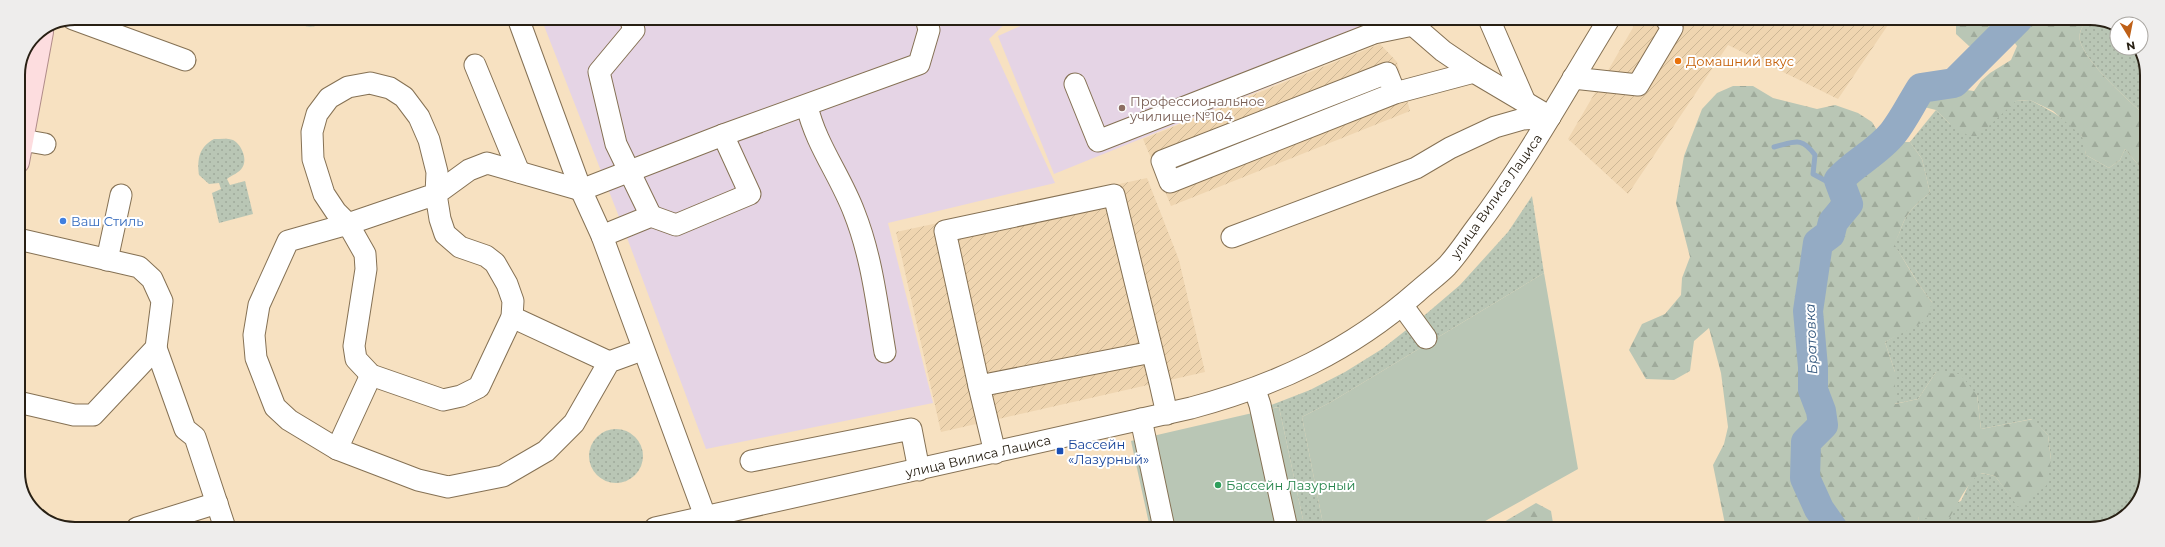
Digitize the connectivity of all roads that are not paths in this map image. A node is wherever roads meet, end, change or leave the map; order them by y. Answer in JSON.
{"nodes":[{"id":1,"x":82,"y":25,"type":"edge"},
{"id":2,"x":521,"y":25,"type":"edge"},
{"id":3,"x":632,"y":25,"type":"edge"},
{"id":4,"x":928,"y":25,"type":"edge"},
{"id":5,"x":1400,"y":25,"type":"edge"},
{"id":6,"x":1413,"y":25,"type":"edge"},
{"id":7,"x":1492,"y":25,"type":"edge"},
{"id":8,"x":1602,"y":25,"type":"edge"},
{"id":9,"x":1670,"y":25,"type":"edge"},
{"id":10,"x":41,"y":39,"type":"edge"},
{"id":11,"x":185,"y":60,"type":"dead end"},
{"id":12,"x":475,"y":65,"type":"dead end"},
{"id":13,"x":1474,"y":72,"type":"junction"},
{"id":14,"x":1573,"y":78,"type":"junction"},
{"id":15,"x":1075,"y":84,"type":"dead end"},
{"id":16,"x":1395,"y":93,"type":"junction"},
{"id":17,"x":1525,"y":102,"type":"junction"},
{"id":18,"x":807,"y":106,"type":"junction"},
{"id":19,"x":1550,"y":117,"type":"junction"},
{"id":20,"x":25,"y":124,"type":"edge"},
{"id":21,"x":723,"y":135,"type":"junction"},
{"id":22,"x":25,"y":141,"type":"edge"},
{"id":23,"x":45,"y":144,"type":"dead end"},
{"id":24,"x":519,"y":172,"type":"junction"},
{"id":25,"x":630,"y":172,"type":"junction"},
{"id":26,"x":582,"y":190,"type":"junction"},
{"id":27,"x":436,"y":194,"type":"junction"},
{"id":28,"x":121,"y":195,"type":"dead end"},
{"id":29,"x":651,"y":216,"type":"junction"},
{"id":30,"x":348,"y":224,"type":"junction"},
{"id":31,"x":602,"y":236,"type":"junction"},
{"id":32,"x":1232,"y":237,"type":"dead end"},
{"id":33,"x":25,"y":241,"type":"edge"},
{"id":34,"x":107,"y":260,"type":"junction"},
{"id":35,"x":1402,"y":305,"type":"junction"},
{"id":36,"x":512,"y":318,"type":"junction"},
{"id":37,"x":1426,"y":338,"type":"dead end"},
{"id":38,"x":156,"y":348,"type":"junction"},
{"id":39,"x":642,"y":350,"type":"junction"},
{"id":40,"x":885,"y":352,"type":"dead end"},
{"id":41,"x":1152,"y":352,"type":"junction"},
{"id":42,"x":609,"y":362,"type":"junction"},
{"id":43,"x":371,"y":375,"type":"junction"},
{"id":44,"x":979,"y":386,"type":"junction"},
{"id":45,"x":1255,"y":390,"type":"junction"},
{"id":46,"x":25,"y":404,"type":"edge"},
{"id":47,"x":1167,"y":414,"type":"junction"},
{"id":48,"x":1141,"y":419,"type":"junction"},
{"id":49,"x":338,"y":449,"type":"junction"},
{"id":50,"x":995,"y":453,"type":"junction"},
{"id":51,"x":751,"y":461,"type":"dead end"},
{"id":52,"x":920,"y":470,"type":"junction"},
{"id":53,"x":217,"y":504,"type":"junction"},
{"id":54,"x":705,"y":516,"type":"junction"},
{"id":55,"x":157,"y":522,"type":"edge"},
{"id":56,"x":223,"y":522,"type":"edge"},
{"id":57,"x":680,"y":522,"type":"edge"},
{"id":58,"x":1163,"y":522,"type":"edge"},
{"id":59,"x":1286,"y":522,"type":"edge"}],
"edges":[{"from":1,"to":11,"type":"street"},
{"from":2,"to":26,"type":"street"},
{"from":3,"to":25,"type":"street"},
{"from":4,"to":18,"type":"street"},
{"from":5,"to":15,"type":"street"},
{"from":6,"to":13,"type":"street"},
{"from":7,"to":17,"type":"street"},
{"from":8,"to":14,"type":"street","name":"улица Вилиса Лациса"},
{"from":9,"to":14,"type":"street"},
{"from":10,"to":20,"type":"main road"},
{"from":12,"to":24,"type":"street"},
{"from":13,"to":16,"type":"street"},
{"from":13,"to":17,"type":"street"},
{"from":14,"to":19,"type":"street","name":"улица Вилиса Лациса"},
{"from":16,"to":16,"type":"street"},
{"from":17,"to":19,"type":"street"},
{"from":18,"to":21,"type":"street"},
{"from":18,"to":40,"type":"street"},
{"from":19,"to":32,"type":"street"},
{"from":19,"to":35,"type":"street","name":"улица Вилиса Лациса"},
{"from":21,"to":25,"type":"street"},
{"from":21,"to":29,"type":"street"},
{"from":22,"to":23,"type":"street"},
{"from":24,"to":26,"type":"street"},
{"from":24,"to":27,"type":"street"},
{"from":25,"to":26,"type":"street"},
{"from":25,"to":29,"type":"street"},
{"from":26,"to":31,"type":"street"},
{"from":27,"to":30,"type":"street"},
{"from":27,"to":30,"type":"street"},
{"from":27,"to":36,"type":"street"},
{"from":28,"to":34,"type":"street"},
{"from":29,"to":31,"type":"street"},
{"from":30,"to":43,"type":"street"},
{"from":30,"to":49,"type":"street"},
{"from":31,"to":39,"type":"street"},
{"from":33,"to":34,"type":"street"},
{"from":34,"to":38,"type":"street"},
{"from":35,"to":37,"type":"street"},
{"from":35,"to":45,"type":"street","name":"улица Вилиса Лациса"},
{"from":36,"to":42,"type":"street"},
{"from":36,"to":43,"type":"street"},
{"from":38,"to":46,"type":"street"},
{"from":38,"to":53,"type":"street"},
{"from":39,"to":42,"type":"street"},
{"from":39,"to":54,"type":"street"},
{"from":41,"to":44,"type":"street"},
{"from":41,"to":44,"type":"street"},
{"from":41,"to":47,"type":"street"},
{"from":42,"to":49,"type":"street"},
{"from":43,"to":49,"type":"street"},
{"from":44,"to":50,"type":"street"},
{"from":45,"to":47,"type":"street","name":"улица Вилиса Лациса"},
{"from":45,"to":59,"type":"street"},
{"from":47,"to":48,"type":"street","name":"улица Вилиса Лациса"},
{"from":48,"to":50,"type":"street","name":"улица Вилиса Лациса"},
{"from":48,"to":58,"type":"street"},
{"from":50,"to":52,"type":"street","name":"улица Вилиса Лациса"},
{"from":51,"to":52,"type":"street"},
{"from":52,"to":54,"type":"street","name":"улица Вилиса Лациса"},
{"from":53,"to":55,"type":"street"},
{"from":53,"to":56,"type":"street"},
{"from":54,"to":57,"type":"street","name":"улица Вилиса Лациса"}]}
